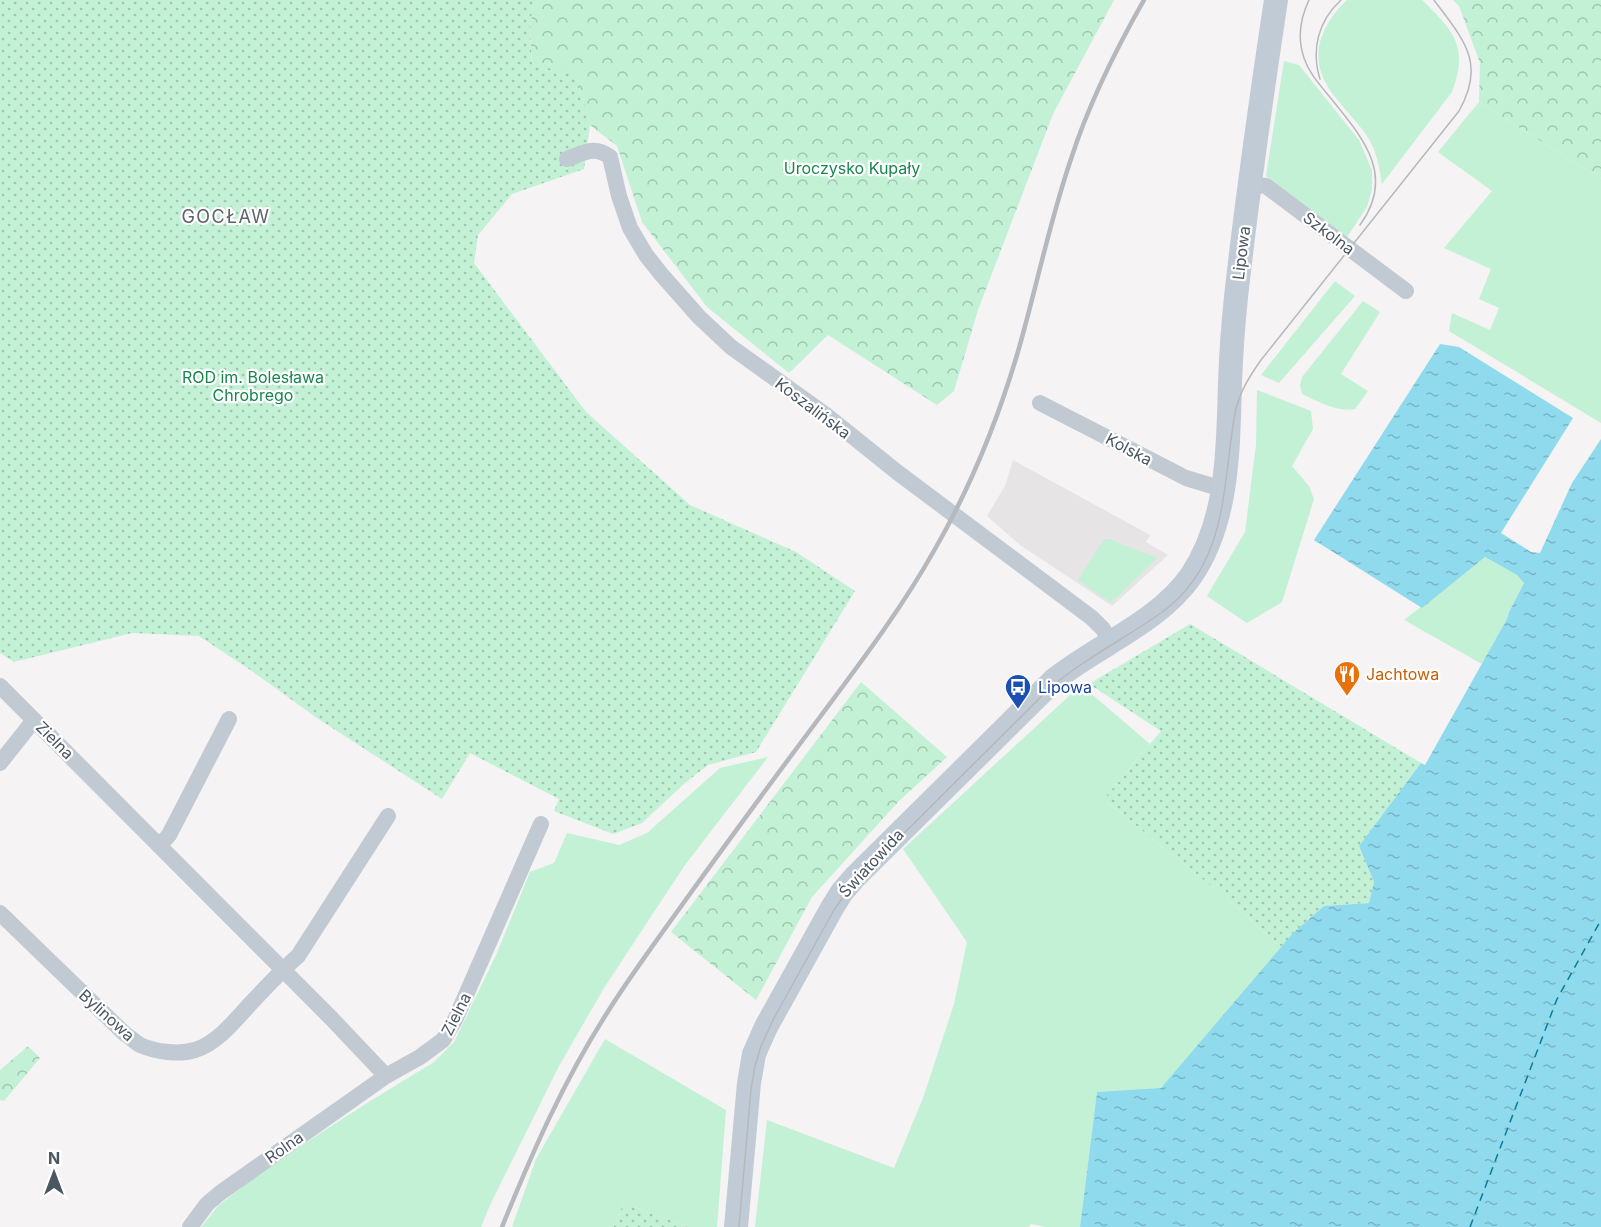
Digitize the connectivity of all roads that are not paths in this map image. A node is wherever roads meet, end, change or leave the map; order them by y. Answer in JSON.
{"nodes":[{"id":1,"x":1276,"y":0,"type":"edge"},
{"id":2,"x":567,"y":159,"type":"dead end"},
{"id":3,"x":1249,"y":184,"type":"junction"},
{"id":4,"x":1406,"y":291,"type":"dead end"},
{"id":5,"x":1040,"y":403,"type":"dead end"},
{"id":6,"x":1222,"y":489,"type":"junction"},
{"id":7,"x":1110,"y":641,"type":"junction"},
{"id":8,"x":0,"y":686,"type":"edge"},
{"id":9,"x":229,"y":719,"type":"dead end"},
{"id":10,"x":34,"y":720,"type":"junction"},
{"id":11,"x":0,"y":763,"type":"edge"},
{"id":12,"x":388,"y":816,"type":"dead end"},
{"id":13,"x":541,"y":824,"type":"dead end"},
{"id":14,"x":160,"y":845,"type":"junction"},
{"id":15,"x":0,"y":913,"type":"edge"},
{"id":16,"x":283,"y":969,"type":"junction"},
{"id":17,"x":386,"y":1076,"type":"junction"},
{"id":18,"x":190,"y":1227,"type":"edge"},
{"id":19,"x":736,"y":1227,"type":"edge"}],
"edges":[{"from":1,"to":3,"type":"street","name":"Lipowa"},
{"from":2,"to":7,"type":"street","name":"Koszalińska"},
{"from":3,"to":4,"type":"street","name":"Szkolna"},
{"from":3,"to":6,"type":"street","name":"Lipowa"},
{"from":5,"to":6,"type":"street","name":"Kolska"},
{"from":6,"to":7,"type":"street","name":"Lipowa"},
{"from":7,"to":19,"type":"street","name":"Światowida"},
{"from":8,"to":10,"type":"street","name":"Zielna"},
{"from":9,"to":14,"type":"street"},
{"from":10,"to":11,"type":"street"},
{"from":10,"to":14,"type":"street","name":"Zielna"},
{"from":12,"to":16,"type":"street"},
{"from":13,"to":17,"type":"street","name":"Zielna"},
{"from":14,"to":16,"type":"street","name":"Zielna"},
{"from":15,"to":16,"type":"street","name":"Bylinowa"},
{"from":16,"to":17,"type":"street","name":"Zielna"},
{"from":17,"to":18,"type":"street","name":"Rolna"}]}
